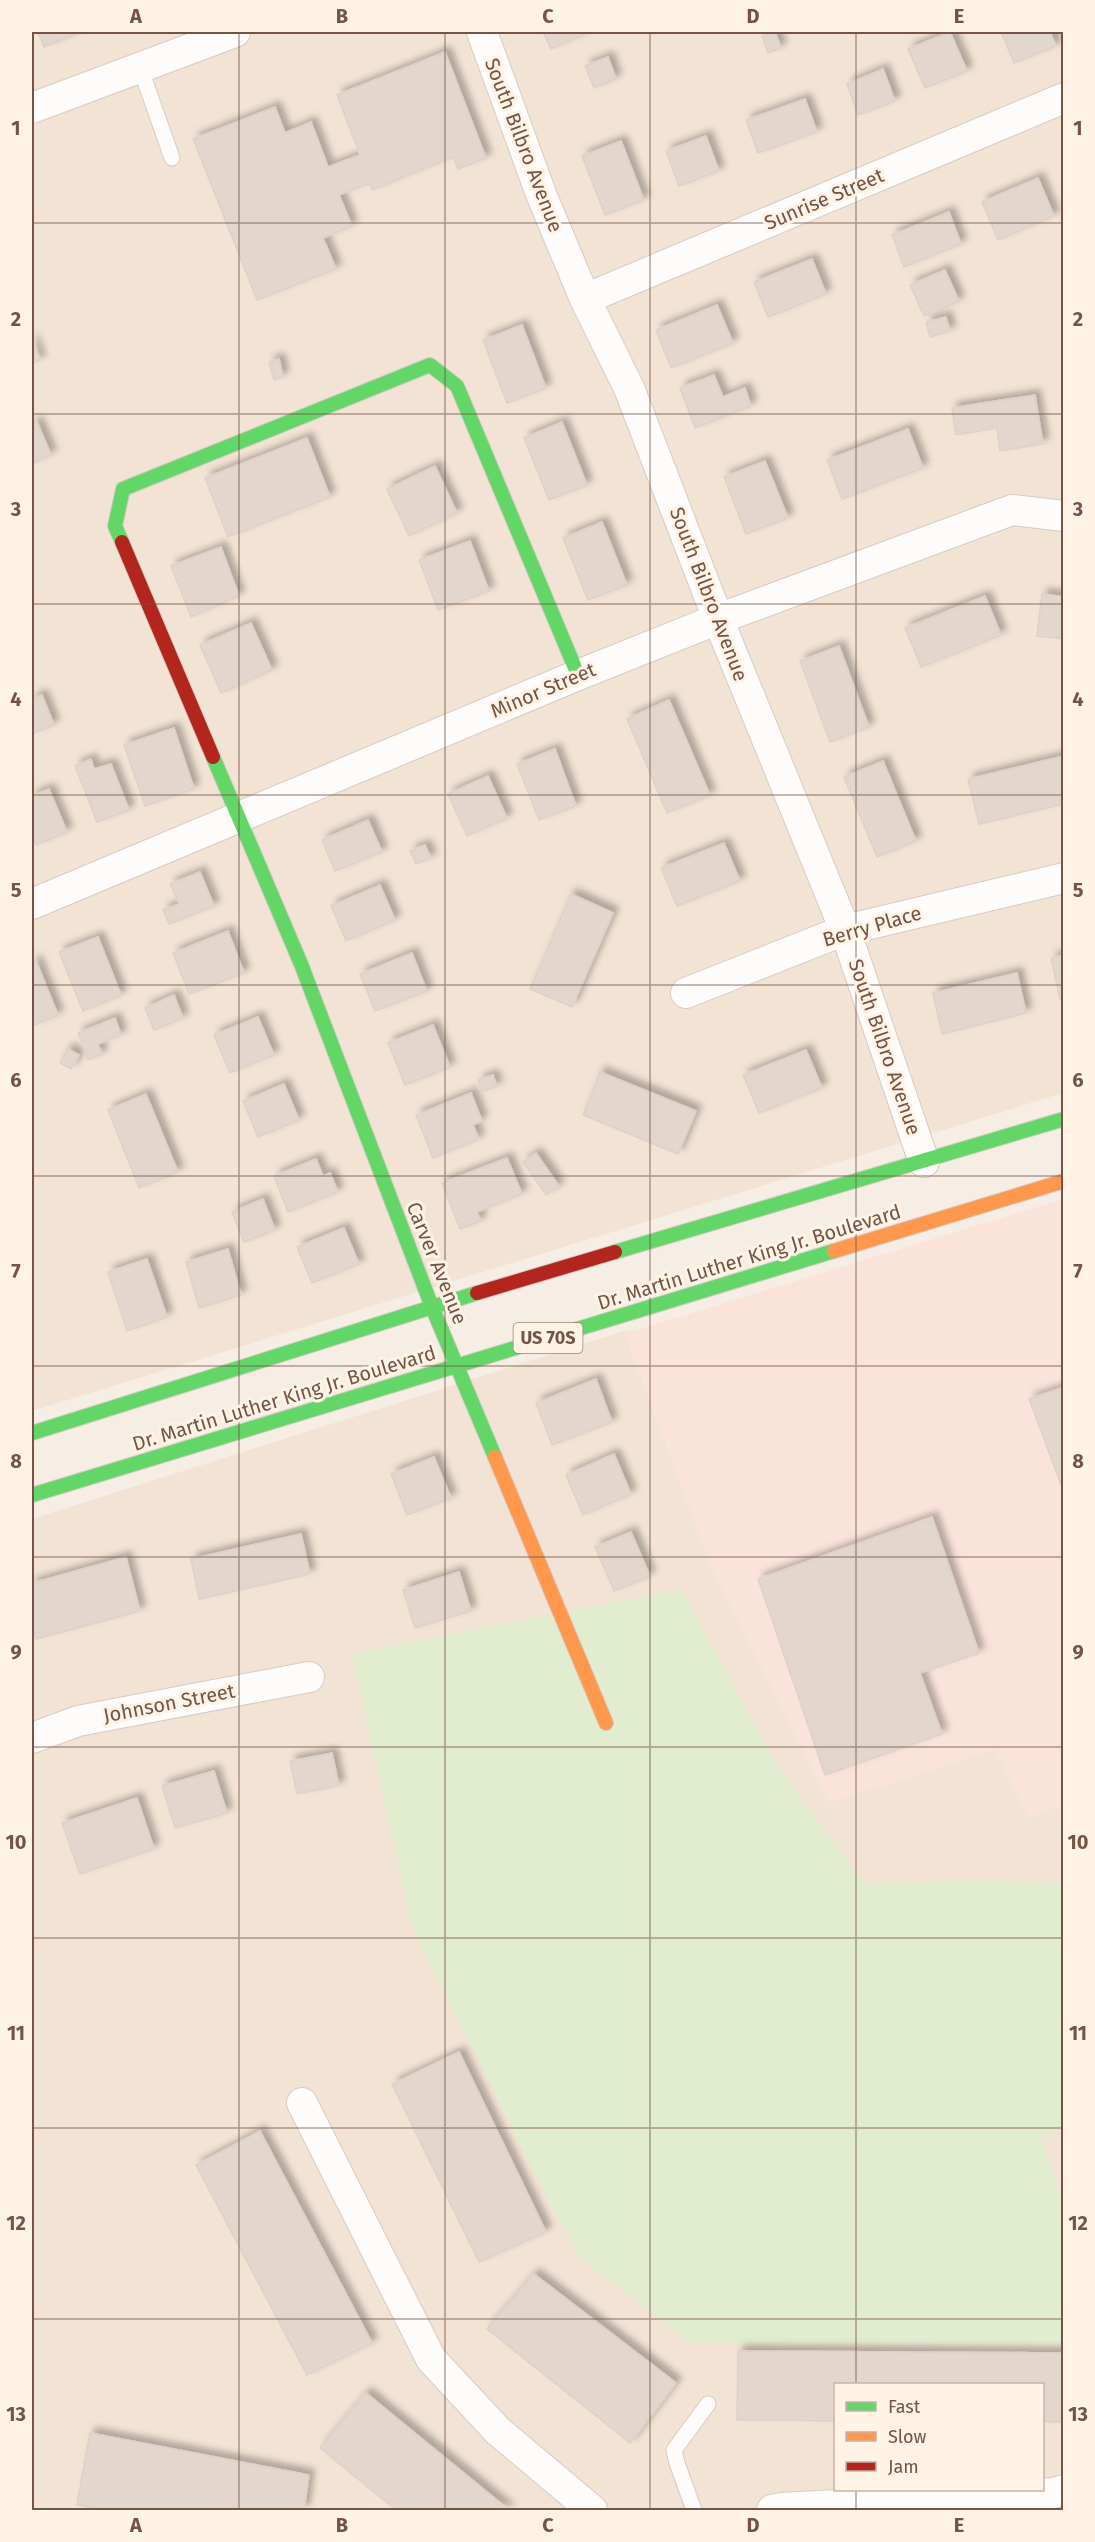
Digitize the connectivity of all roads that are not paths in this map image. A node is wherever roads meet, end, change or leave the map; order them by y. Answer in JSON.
{"nodes":[{"id":1,"x":235,"y":32,"type":"edge"},
{"id":2,"x":482,"y":32,"type":"edge"},
{"id":3,"x":141,"y":67,"type":"junction"},
{"id":4,"x":1064,"y":98,"type":"edge"},
{"id":5,"x":32,"y":108,"type":"edge"},
{"id":6,"x":172,"y":158,"type":"dead end"},
{"id":7,"x":585,"y":299,"type":"junction"},
{"id":8,"x":1064,"y":516,"type":"edge"},
{"id":9,"x":718,"y":619,"type":"junction"},
{"id":10,"x":578,"y":675,"type":"junction"},
{"id":11,"x":237,"y":816,"type":"junction"},
{"id":12,"x":1064,"y":878,"type":"edge"},
{"id":13,"x":32,"y":904,"type":"edge"},
{"id":14,"x":845,"y":930,"type":"junction"},
{"id":15,"x":686,"y":993,"type":"dead end"},
{"id":16,"x":1064,"y":1119,"type":"edge"},
{"id":17,"x":924,"y":1162,"type":"junction"},
{"id":18,"x":1064,"y":1180,"type":"edge"},
{"id":19,"x":432,"y":1307,"type":"junction"},
{"id":20,"x":457,"y":1366,"type":"junction"},
{"id":21,"x":32,"y":1433,"type":"edge"},
{"id":22,"x":32,"y":1495,"type":"edge"},
{"id":23,"x":309,"y":1677,"type":"dead end"},
{"id":24,"x":606,"y":1723,"type":"dead end"},
{"id":25,"x":32,"y":1738,"type":"edge"},
{"id":26,"x":302,"y":2103,"type":"dead end"},
{"id":27,"x":708,"y":2404,"type":"dead end"},
{"id":28,"x":1064,"y":2490,"type":"edge"},
{"id":29,"x":1007,"y":2503,"type":"edge"},
{"id":30,"x":592,"y":2511,"type":"edge"},
{"id":31,"x":694,"y":2511,"type":"edge"},
{"id":32,"x":772,"y":2511,"type":"edge"}],
"edges":[{"from":1,"to":3,"type":"street"},
{"from":2,"to":7,"type":"street","name":"South Bilbro Avenue"},
{"from":3,"to":5,"type":"street"},
{"from":3,"to":6,"type":"lane"},
{"from":4,"to":7,"type":"street","name":"Sunrise Street"},
{"from":7,"to":9,"type":"street","name":"South Bilbro Avenue"},
{"from":8,"to":9,"type":"street","name":"Minor Street"},
{"from":9,"to":10,"type":"street","name":"Minor Street"},
{"from":9,"to":14,"type":"street","name":"South Bilbro Avenue"},
{"from":10,"to":11,"type":"street","name":"Minor Street"},
{"from":10,"to":11,"type":"main road","name":"Carver Avenue"},
{"from":11,"to":13,"type":"street","name":"Minor Street"},
{"from":11,"to":19,"type":"main road","name":"Carver Avenue"},
{"from":12,"to":14,"type":"street","name":"Berry Place"},
{"from":14,"to":15,"type":"street","name":"Berry Place"},
{"from":14,"to":17,"type":"street","name":"South Bilbro Avenue"},
{"from":16,"to":17,"type":"main road","name":"Dr. Martin Luther King Jr. Boulevard"},
{"from":17,"to":19,"type":"main road","name":"Dr. Martin Luther King Jr. Boulevard"},
{"from":18,"to":20,"type":"main road","name":"Dr. Martin Luther King Jr. Boulevard","number":"US 70S"},
{"from":19,"to":20,"type":"main road","name":"Carver Avenue"},
{"from":19,"to":21,"type":"main road","name":"Dr. Martin Luther King Jr. Boulevard"},
{"from":20,"to":22,"type":"main road","name":"Dr. Martin Luther King Jr. Boulevard","number":"US 70S"},
{"from":20,"to":24,"type":"main road","name":"Carver Avenue"},
{"from":23,"to":25,"type":"street","name":"Johnson Street"},
{"from":26,"to":30,"type":"street"},
{"from":27,"to":31,"type":"lane"},
{"from":28,"to":29,"type":"street"},
{"from":29,"to":32,"type":"street"}]}
